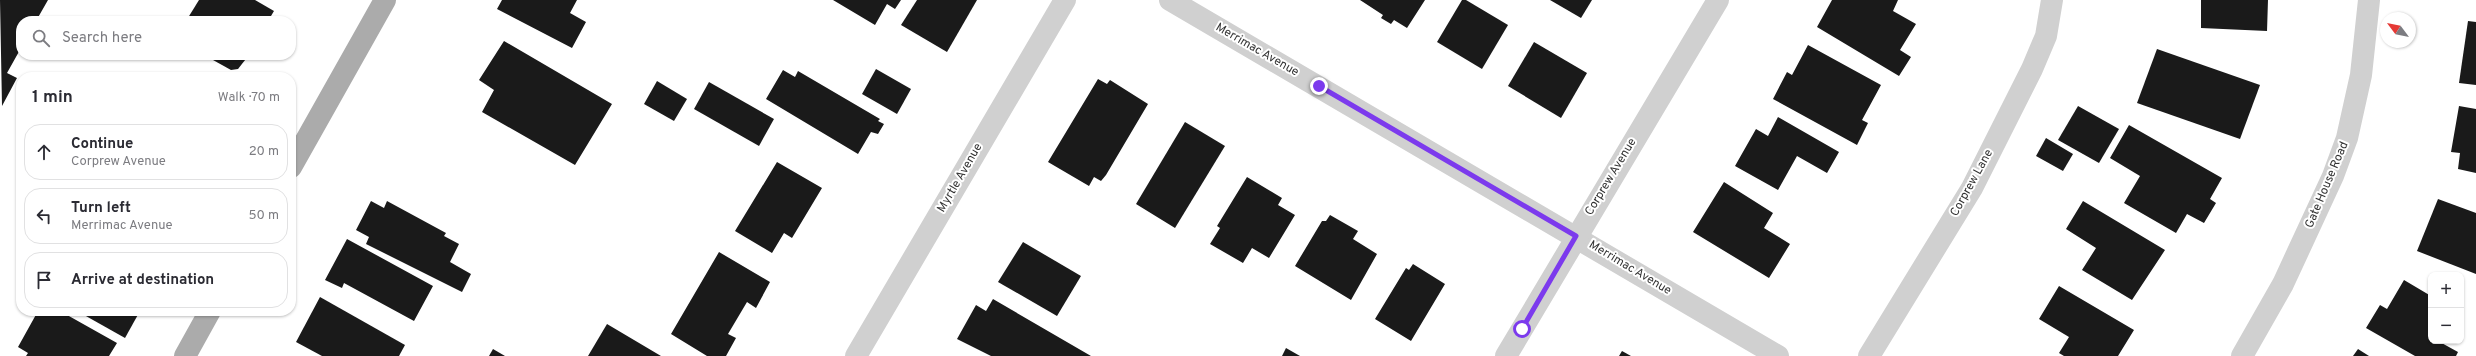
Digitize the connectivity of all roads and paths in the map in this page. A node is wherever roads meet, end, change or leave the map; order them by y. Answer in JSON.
{"nodes":[{"id":1,"x":385,"y":0,"type":"edge"},
{"id":2,"x":1065,"y":0,"type":"edge"},
{"id":3,"x":1170,"y":0,"type":"edge"},
{"id":4,"x":1718,"y":0,"type":"edge"},
{"id":5,"x":2052,"y":0,"type":"edge"},
{"id":6,"x":2369,"y":0,"type":"edge"},
{"id":7,"x":296,"y":158,"type":"edge"},
{"id":8,"x":1576,"y":236,"type":"junction"},
{"id":9,"x":207,"y":316,"type":"edge"},
{"id":10,"x":185,"y":356,"type":"edge"},
{"id":11,"x":856,"y":356,"type":"edge"},
{"id":12,"x":1506,"y":356,"type":"edge"},
{"id":13,"x":1778,"y":356,"type":"edge"},
{"id":14,"x":1869,"y":356,"type":"edge"},
{"id":15,"x":2242,"y":356,"type":"edge"}],
"edges":[{"from":1,"to":7,"type":"main road"},
{"from":2,"to":11,"type":"street","name":"Myrtle Avenue"},
{"from":3,"to":8,"type":"street","name":"Merrimac Avenue"},
{"from":4,"to":8,"type":"street","name":"Corprew Avenue"},
{"from":5,"to":14,"type":"street","name":"Corprew Lane"},
{"from":6,"to":15,"type":"street","name":"Gate House Road"},
{"from":8,"to":12,"type":"street","name":"Corprew Avenue"},
{"from":8,"to":13,"type":"street","name":"Merrimac Avenue"},
{"from":9,"to":10,"type":"main road"}]}
